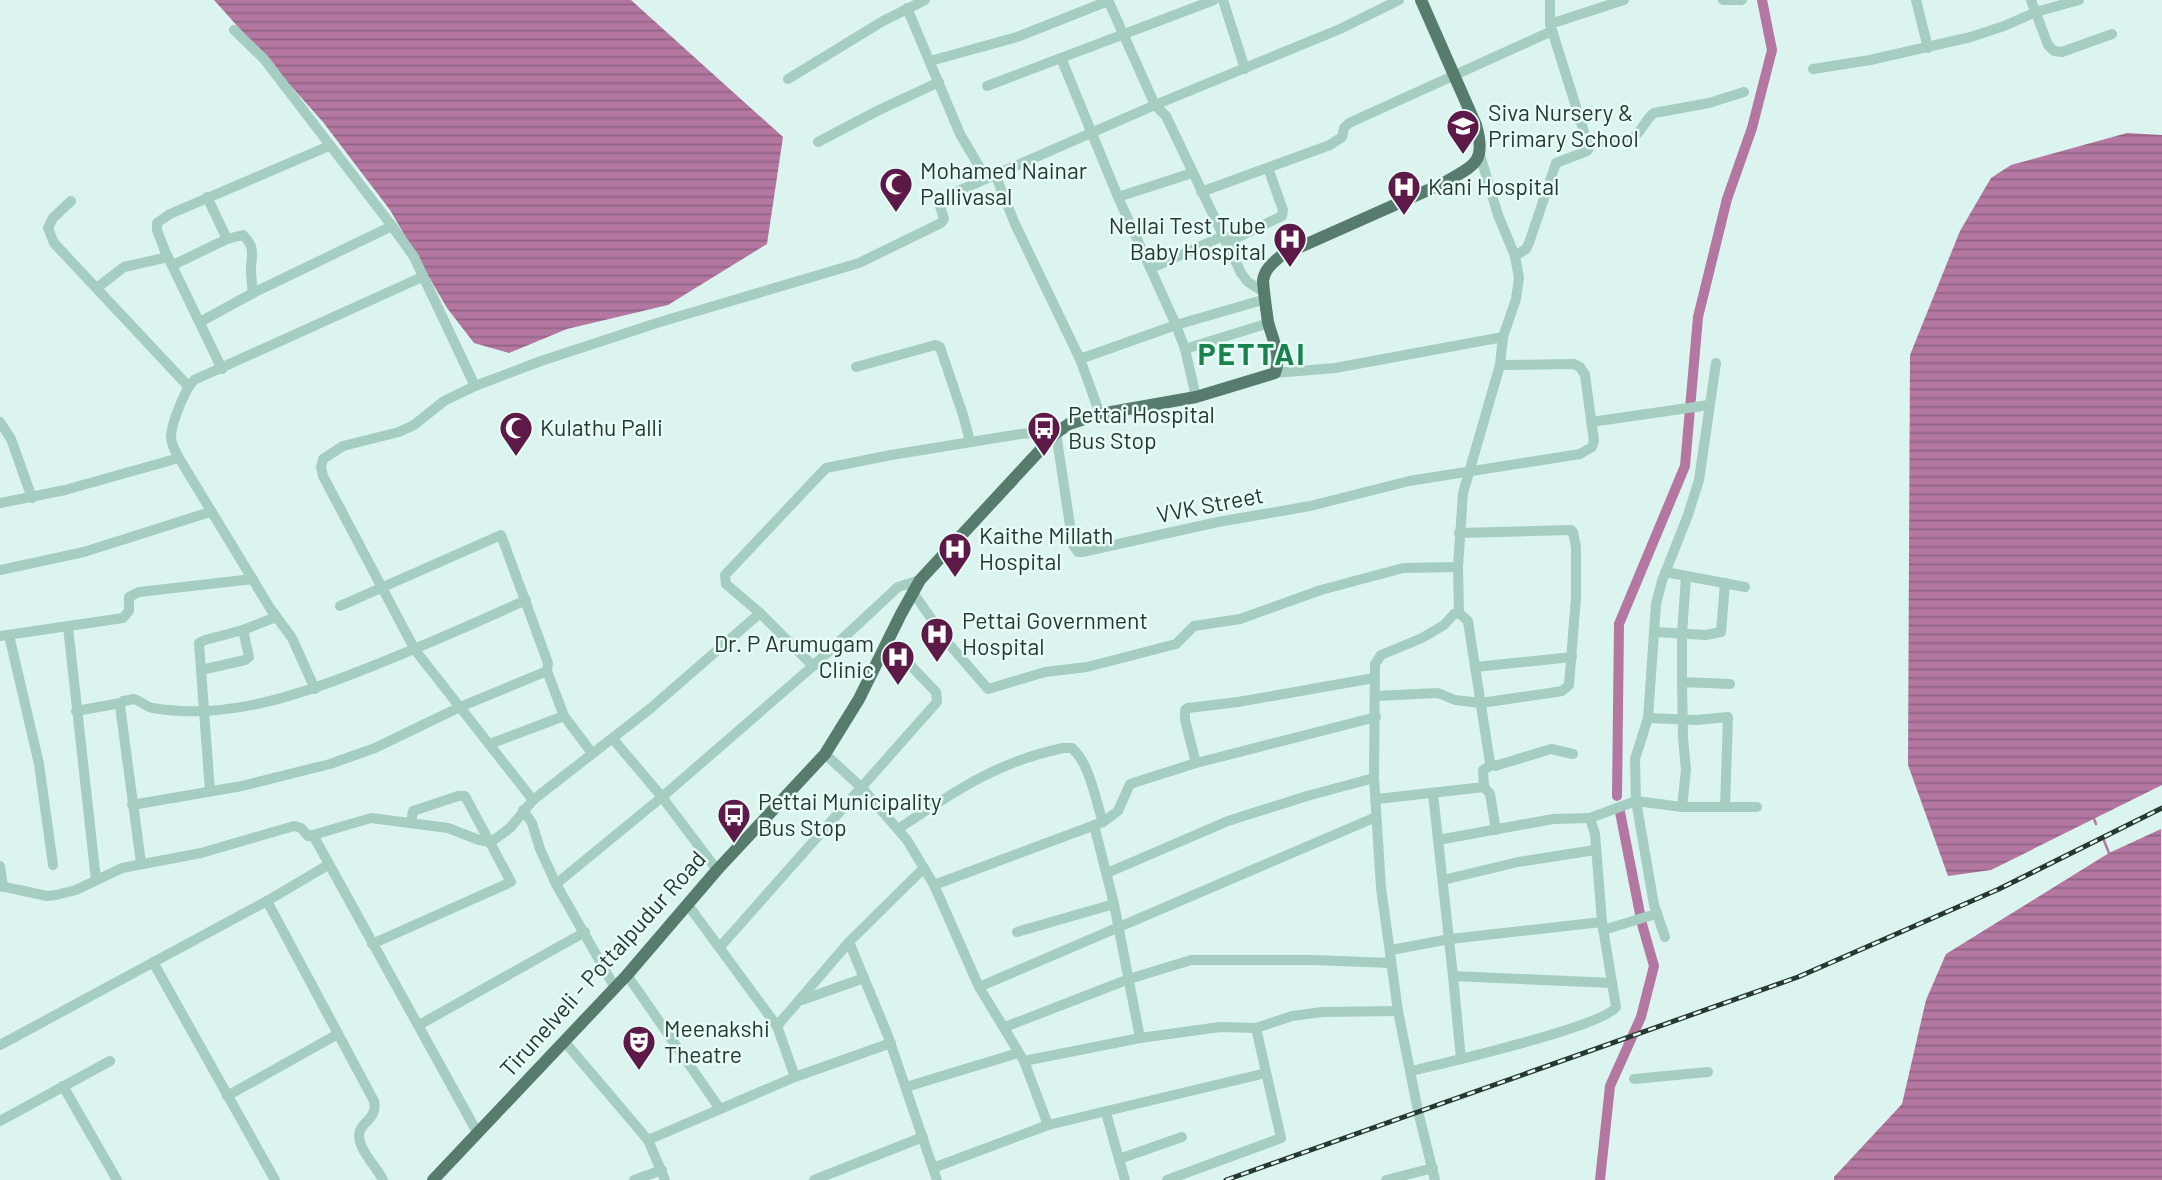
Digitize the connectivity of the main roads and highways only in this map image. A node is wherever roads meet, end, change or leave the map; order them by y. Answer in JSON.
{"nodes":[{"id":1,"x":1421,"y":0,"type":"edge"},
{"id":2,"x":433,"y":1180,"type":"edge"}],
"edges":[{"from":1,"to":2,"type":"main road","name":"Tirunelveli - Pottalpudur Road"}]}
